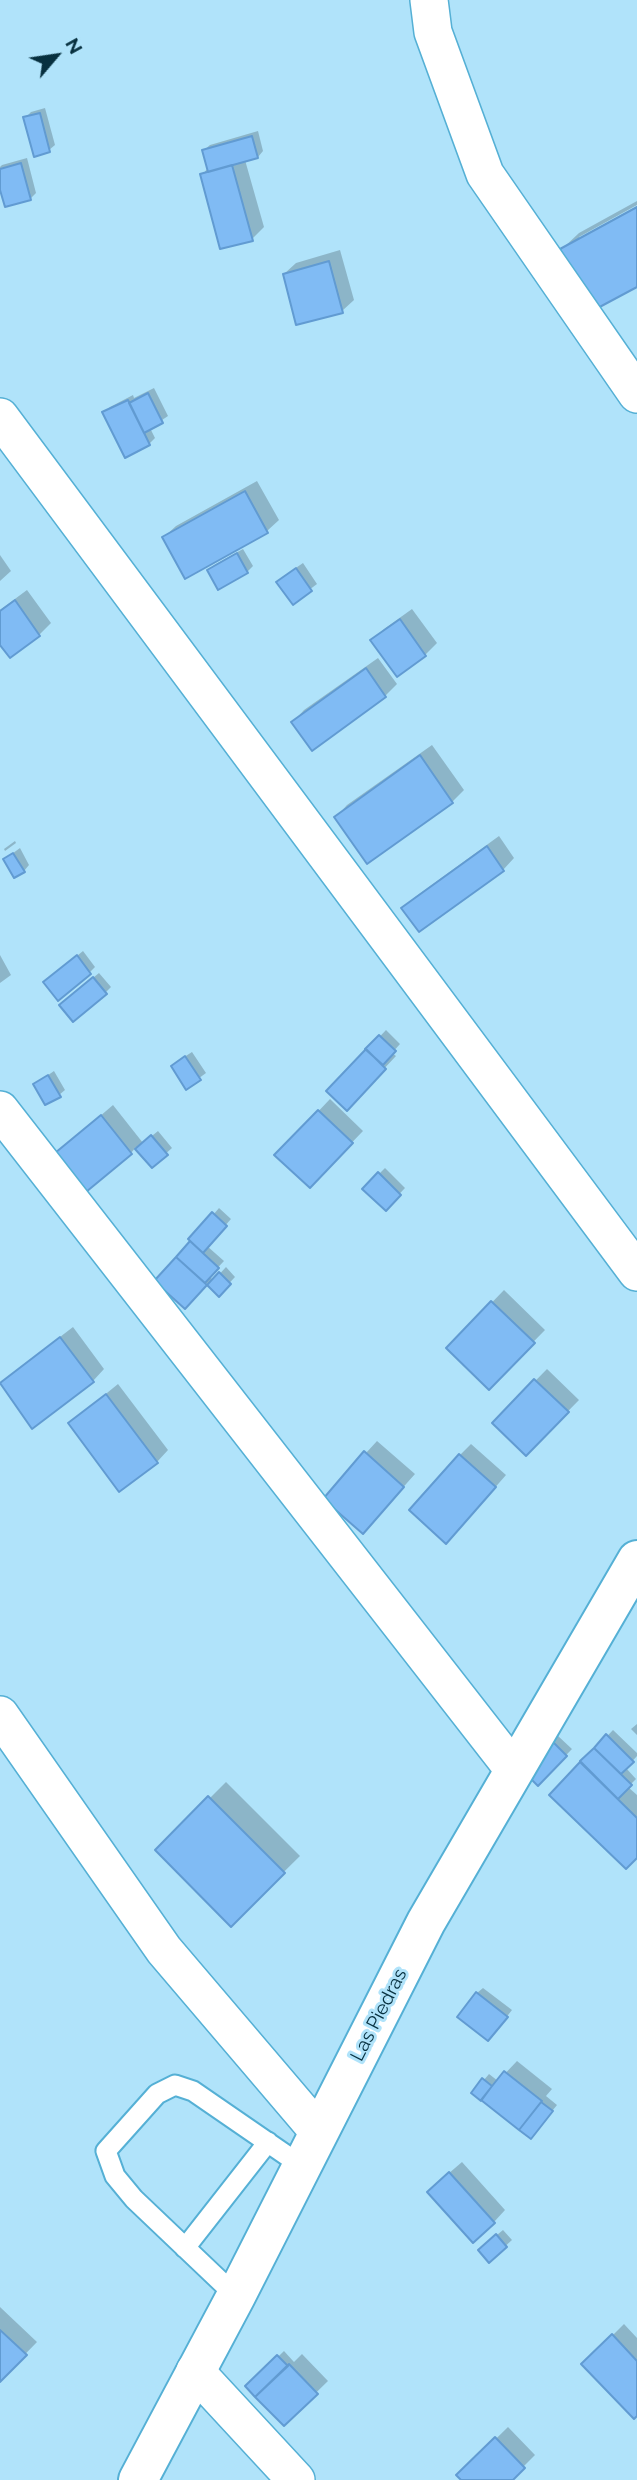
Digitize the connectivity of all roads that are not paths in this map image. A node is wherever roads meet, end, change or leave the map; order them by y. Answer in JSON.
{"nodes":[{"id":1,"x":429,"y":0,"type":"edge"},
{"id":2,"x":637,"y":394,"type":"edge"},
{"id":3,"x":0,"y":417,"type":"edge"},
{"id":4,"x":0,"y":1110,"type":"edge"},
{"id":5,"x":637,"y":1272,"type":"edge"},
{"id":6,"x":633,"y":1578,"type":"edge"},
{"id":7,"x":0,"y":1715,"type":"edge"},
{"id":8,"x":514,"y":1770,"type":"junction"},
{"id":9,"x":319,"y":2132,"type":"junction"},
{"id":10,"x":268,"y":2142,"type":"junction"},
{"id":11,"x":302,"y":2166,"type":"junction"},
{"id":12,"x":185,"y":2248,"type":"junction"},
{"id":13,"x":236,"y":2296,"type":"junction"},
{"id":14,"x":195,"y":2371,"type":"junction"},
{"id":15,"x":138,"y":2480,"type":"edge"},
{"id":16,"x":296,"y":2480,"type":"edge"}],
"edges":[{"from":1,"to":2,"type":"street"},
{"from":3,"to":5,"type":"street"},
{"from":4,"to":8,"type":"street"},
{"from":6,"to":8,"type":"street","name":"Las Piedras"},
{"from":7,"to":9,"type":"street"},
{"from":8,"to":9,"type":"street","name":"Las Piedras"},
{"from":9,"to":11,"type":"street","name":"Las Piedras"},
{"from":10,"to":11,"type":"lane"},
{"from":10,"to":12,"type":"lane"},
{"from":10,"to":12,"type":"lane"},
{"from":11,"to":13,"type":"street","name":"Las Piedras"},
{"from":12,"to":13,"type":"lane"},
{"from":13,"to":14,"type":"street","name":"Las Piedras"},
{"from":14,"to":15,"type":"street","name":"Las Piedras"},
{"from":14,"to":16,"type":"street"}]}
